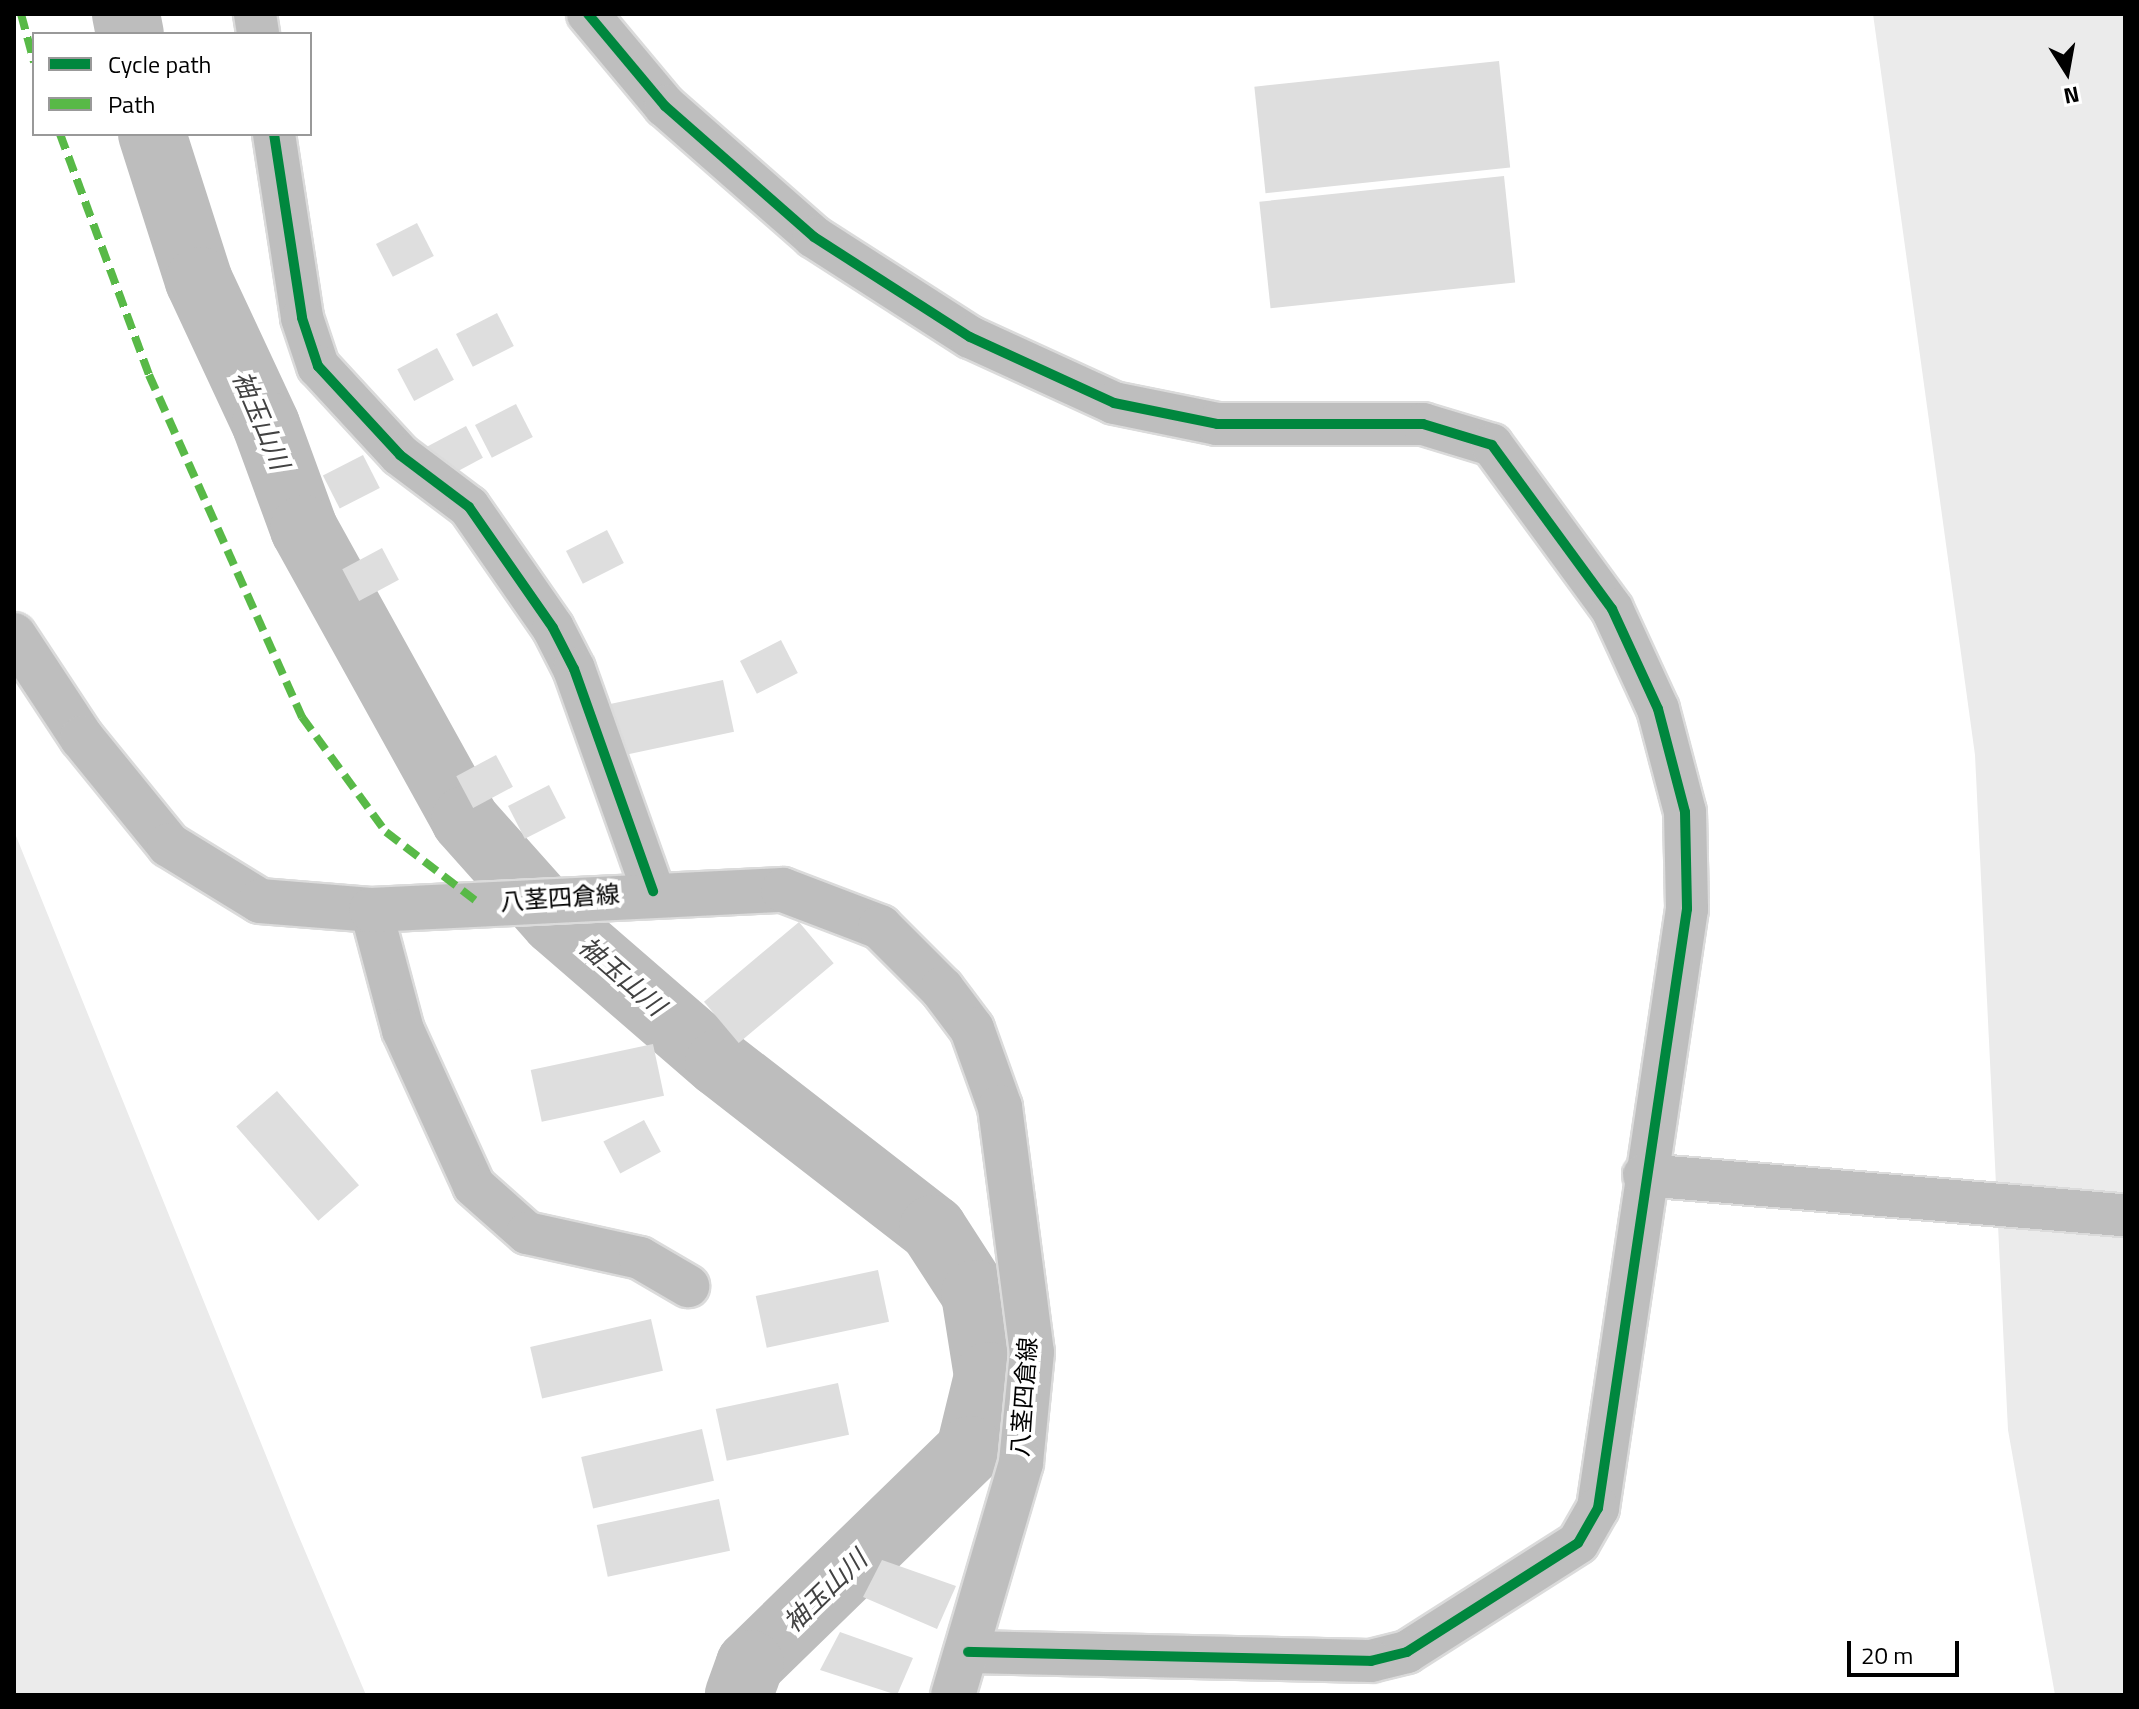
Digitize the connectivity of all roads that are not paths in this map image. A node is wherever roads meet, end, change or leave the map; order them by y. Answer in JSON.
{"nodes":[{"id":1,"x":588,"y":14,"type":"edge"},
{"id":2,"x":274,"y":136,"type":"edge"},
{"id":3,"x":14,"y":635,"type":"edge"},
{"id":4,"x":653,"y":891,"type":"junction"},
{"id":5,"x":371,"y":910,"type":"junction"},
{"id":6,"x":1644,"y":1175,"type":"junction"},
{"id":7,"x":2125,"y":1215,"type":"edge"},
{"id":8,"x":688,"y":1286,"type":"dead end"},
{"id":9,"x":968,"y":1652,"type":"junction"},
{"id":10,"x":953,"y":1695,"type":"edge"}],
"edges":[{"from":1,"to":6,"type":"street"},
{"from":2,"to":4,"type":"street"},
{"from":3,"to":5,"type":"main road","name":"八茎四倉線"},
{"from":4,"to":5,"type":"main road","name":"八茎四倉線"},
{"from":4,"to":9,"type":"main road","name":"八茎四倉線"},
{"from":5,"to":8,"type":"street"},
{"from":6,"to":7,"type":"street"},
{"from":6,"to":9,"type":"street"},
{"from":9,"to":10,"type":"main road","name":"八茎四倉線"}]}
